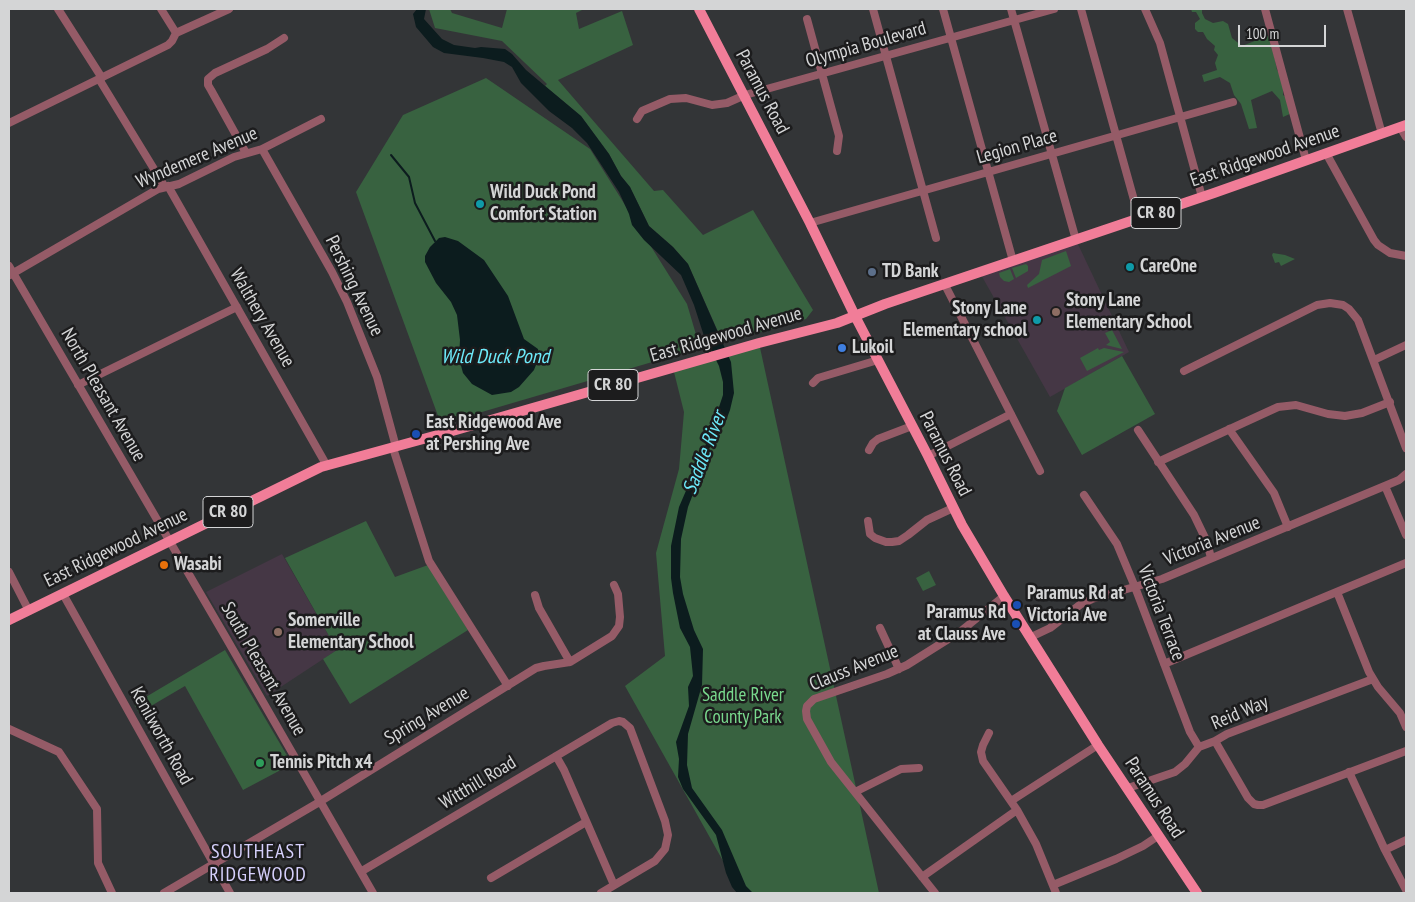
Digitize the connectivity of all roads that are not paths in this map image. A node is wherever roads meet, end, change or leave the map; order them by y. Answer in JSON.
{"nodes":[{"id":1,"x":58,"y":9,"type":"edge"},
{"id":2,"x":161,"y":9,"type":"edge"},
{"id":3,"x":229,"y":9,"type":"edge"},
{"id":4,"x":699,"y":9,"type":"edge"},
{"id":5,"x":873,"y":9,"type":"edge"},
{"id":6,"x":943,"y":9,"type":"edge"},
{"id":7,"x":1011,"y":9,"type":"edge"},
{"id":8,"x":1054,"y":9,"type":"edge"},
{"id":9,"x":1081,"y":9,"type":"edge"},
{"id":10,"x":1145,"y":9,"type":"edge"},
{"id":11,"x":1265,"y":9,"type":"edge"},
{"id":12,"x":1347,"y":9,"type":"edge"},
{"id":13,"x":807,"y":19,"type":"dead end"},
{"id":14,"x":1014,"y":20,"type":"junction"},
{"id":15,"x":176,"y":33,"type":"junction"},
{"id":16,"x":284,"y":38,"type":"dead end"},
{"id":17,"x":951,"y":38,"type":"junction"},
{"id":18,"x":886,"y":56,"type":"junction"},
{"id":19,"x":822,"y":74,"type":"junction"},
{"id":20,"x":100,"y":78,"type":"junction"},
{"id":21,"x":745,"y":96,"type":"junction"},
{"id":22,"x":1233,"y":102,"type":"dead end"},
{"id":23,"x":1180,"y":117,"type":"junction"},
{"id":24,"x":321,"y":119,"type":"dead end"},
{"id":25,"x":637,"y":119,"type":"dead end"},
{"id":26,"x":9,"y":123,"type":"edge"},
{"id":27,"x":1403,"y":126,"type":"edge"},
{"id":28,"x":1382,"y":134,"type":"junction"},
{"id":29,"x":1116,"y":136,"type":"junction"},
{"id":30,"x":1406,"y":137,"type":"edge"},
{"id":31,"x":262,"y":149,"type":"junction"},
{"id":32,"x":836,"y":151,"type":"dead end"},
{"id":33,"x":246,"y":153,"type":"junction"},
{"id":34,"x":1326,"y":153,"type":"junction"},
{"id":35,"x":1052,"y":154,"type":"junction"},
{"id":36,"x":1306,"y":160,"type":"junction"},
{"id":37,"x":988,"y":172,"type":"junction"},
{"id":38,"x":167,"y":187,"type":"junction"},
{"id":39,"x":924,"y":191,"type":"junction"},
{"id":40,"x":1202,"y":197,"type":"junction"},
{"id":41,"x":1139,"y":218,"type":"junction"},
{"id":42,"x":810,"y":223,"type":"junction"},
{"id":43,"x":936,"y":238,"type":"dead end"},
{"id":44,"x":1076,"y":240,"type":"junction"},
{"id":45,"x":1406,"y":256,"type":"edge"},
{"id":46,"x":1013,"y":261,"type":"junction"},
{"id":47,"x":9,"y":266,"type":"edge"},
{"id":48,"x":11,"y":275,"type":"edge"},
{"id":49,"x":945,"y":285,"type":"junction"},
{"id":50,"x":237,"y":307,"type":"junction"},
{"id":51,"x":855,"y":316,"type":"junction"},
{"id":52,"x":1406,"y":345,"type":"edge"},
{"id":53,"x":878,"y":360,"type":"junction"},
{"id":54,"x":1374,"y":360,"type":"junction"},
{"id":55,"x":1184,"y":371,"type":"dead end"},
{"id":56,"x":813,"y":382,"type":"dead end"},
{"id":57,"x":78,"y":385,"type":"junction"},
{"id":58,"x":1390,"y":402,"type":"junction"},
{"id":59,"x":1011,"y":414,"type":"junction"},
{"id":60,"x":912,"y":426,"type":"junction"},
{"id":61,"x":1229,"y":429,"type":"junction"},
{"id":62,"x":1138,"y":430,"type":"dead end"},
{"id":63,"x":394,"y":447,"type":"junction"},
{"id":64,"x":1406,"y":448,"type":"edge"},
{"id":65,"x":869,"y":450,"type":"dead end"},
{"id":66,"x":928,"y":456,"type":"junction"},
{"id":67,"x":1158,"y":462,"type":"junction"},
{"id":68,"x":327,"y":466,"type":"junction"},
{"id":69,"x":1040,"y":471,"type":"dead end"},
{"id":70,"x":1406,"y":474,"type":"edge"},
{"id":71,"x":1385,"y":486,"type":"junction"},
{"id":72,"x":1084,"y":495,"type":"dead end"},
{"id":73,"x":953,"y":508,"type":"junction"},
{"id":74,"x":868,"y":521,"type":"dead end"},
{"id":75,"x":1288,"y":527,"type":"junction"},
{"id":76,"x":1406,"y":534,"type":"edge"},
{"id":77,"x":169,"y":540,"type":"junction"},
{"id":78,"x":1211,"y":558,"type":"junction"},
{"id":79,"x":1406,"y":563,"type":"edge"},
{"id":80,"x":9,"y":572,"type":"edge"},
{"id":81,"x":614,"y":584,"type":"dead end"},
{"id":82,"x":1135,"y":587,"type":"junction"},
{"id":83,"x":1337,"y":592,"type":"junction"},
{"id":84,"x":63,"y":594,"type":"junction"},
{"id":85,"x":535,"y":595,"type":"dead end"},
{"id":86,"x":1004,"y":596,"type":"junction"},
{"id":87,"x":29,"y":611,"type":"junction"},
{"id":88,"x":9,"y":620,"type":"edge"},
{"id":89,"x":880,"y":628,"type":"dead end"},
{"id":90,"x":1031,"y":638,"type":"junction"},
{"id":91,"x":570,"y":662,"type":"junction"},
{"id":92,"x":1164,"y":664,"type":"junction"},
{"id":93,"x":899,"y":669,"type":"junction"},
{"id":94,"x":1373,"y":679,"type":"junction"},
{"id":95,"x":508,"y":686,"type":"junction"},
{"id":96,"x":1406,"y":727,"type":"edge"},
{"id":97,"x":9,"y":729,"type":"edge"},
{"id":98,"x":989,"y":733,"type":"dead end"},
{"id":99,"x":1215,"y":741,"type":"junction"},
{"id":100,"x":1098,"y":745,"type":"junction"},
{"id":101,"x":1199,"y":747,"type":"junction"},
{"id":102,"x":1406,"y":750,"type":"edge"},
{"id":103,"x":556,"y":756,"type":"junction"},
{"id":104,"x":919,"y":768,"type":"dead end"},
{"id":105,"x":1350,"y":772,"type":"junction"},
{"id":106,"x":1128,"y":788,"type":"junction"},
{"id":107,"x":855,"y":792,"type":"junction"},
{"id":108,"x":321,"y":801,"type":"junction"},
{"id":109,"x":1011,"y":801,"type":"junction"},
{"id":110,"x":1017,"y":810,"type":"junction"},
{"id":111,"x":586,"y":822,"type":"junction"},
{"id":112,"x":1158,"y":836,"type":"junction"},
{"id":113,"x":1406,"y":840,"type":"edge"},
{"id":114,"x":1385,"y":850,"type":"junction"},
{"id":115,"x":214,"y":864,"type":"junction"},
{"id":116,"x":362,"y":871,"type":"junction"},
{"id":117,"x":922,"y":877,"type":"junction"},
{"id":118,"x":491,"y":878,"type":"dead end"},
{"id":119,"x":614,"y":885,"type":"junction"},
{"id":120,"x":1053,"y":885,"type":"junction"},
{"id":121,"x":1406,"y":890,"type":"edge"},
{"id":122,"x":112,"y":893,"type":"edge"},
{"id":123,"x":164,"y":893,"type":"edge"},
{"id":124,"x":230,"y":893,"type":"edge"},
{"id":125,"x":373,"y":893,"type":"edge"},
{"id":126,"x":601,"y":893,"type":"edge"},
{"id":127,"x":936,"y":893,"type":"edge"},
{"id":128,"x":1056,"y":893,"type":"edge"},
{"id":129,"x":1197,"y":893,"type":"edge"}],
"edges":[{"from":1,"to":20,"type":"street","name":"Walthery Avenue"},
{"from":2,"to":15,"type":"street"},
{"from":3,"to":15,"type":"street"},
{"from":4,"to":21,"type":"main road","name":"Paramus Road"},
{"from":5,"to":18,"type":"street"},
{"from":6,"to":17,"type":"street"},
{"from":7,"to":14,"type":"street"},
{"from":8,"to":14,"type":"street","name":"Olympia Boulevard"},
{"from":9,"to":29,"type":"street"},
{"from":10,"to":23,"type":"street"},
{"from":11,"to":36,"type":"street"},
{"from":12,"to":28,"type":"street"},
{"from":13,"to":19,"type":"street"},
{"from":14,"to":17,"type":"street","name":"Olympia Boulevard"},
{"from":14,"to":35,"type":"street"},
{"from":15,"to":20,"type":"street"},
{"from":16,"to":33,"type":"street"},
{"from":17,"to":18,"type":"street","name":"Olympia Boulevard"},
{"from":17,"to":37,"type":"street"},
{"from":18,"to":19,"type":"street","name":"Olympia Boulevard"},
{"from":18,"to":39,"type":"street"},
{"from":19,"to":21,"type":"street","name":"Olympia Boulevard"},
{"from":19,"to":32,"type":"street"},
{"from":20,"to":26,"type":"street"},
{"from":20,"to":38,"type":"street","name":"Walthery Avenue"},
{"from":21,"to":25,"type":"street","name":"Olympia Boulevard"},
{"from":21,"to":42,"type":"main road","name":"Paramus Road"},
{"from":22,"to":23,"type":"street","name":"Legion Place"},
{"from":23,"to":29,"type":"street","name":"Legion Place"},
{"from":23,"to":40,"type":"street"},
{"from":24,"to":31,"type":"street","name":"Wyndemere Avenue"},
{"from":27,"to":28,"type":"main road","name":"East Ridgewood Avenue","number":"CR 80"},
{"from":27,"to":30,"type":"street"},
{"from":28,"to":34,"type":"main road","name":"East Ridgewood Avenue","number":"CR 80"},
{"from":29,"to":35,"type":"street","name":"Legion Place"},
{"from":29,"to":41,"type":"street"},
{"from":31,"to":33,"type":"street","name":"Wyndemere Avenue"},
{"from":31,"to":63,"type":"street","name":"Pershing Avenue"},
{"from":33,"to":38,"type":"street","name":"Wyndemere Avenue"},
{"from":34,"to":36,"type":"main road","name":"East Ridgewood Avenue","number":"CR 80"},
{"from":34,"to":45,"type":"street"},
{"from":35,"to":37,"type":"street","name":"Legion Place"},
{"from":35,"to":44,"type":"street"},
{"from":36,"to":40,"type":"main road","name":"East Ridgewood Avenue","number":"CR 80"},
{"from":37,"to":39,"type":"street","name":"Legion Place"},
{"from":37,"to":46,"type":"street"},
{"from":38,"to":48,"type":"street","name":"Wyndemere Avenue"},
{"from":38,"to":50,"type":"street","name":"Walthery Avenue"},
{"from":39,"to":42,"type":"street","name":"Legion Place"},
{"from":39,"to":43,"type":"street"},
{"from":40,"to":41,"type":"main road","name":"East Ridgewood Avenue","number":"CR 80"},
{"from":41,"to":44,"type":"main road","name":"East Ridgewood Avenue","number":"CR 80"},
{"from":42,"to":51,"type":"main road","name":"Paramus Road"},
{"from":44,"to":46,"type":"main road","name":"East Ridgewood Avenue","number":"CR 80"},
{"from":46,"to":49,"type":"main road","name":"East Ridgewood Avenue","number":"CR 80"},
{"from":47,"to":48,"type":"street","name":"North Pleasant Avenue"},
{"from":48,"to":57,"type":"street","name":"North Pleasant Avenue"},
{"from":49,"to":51,"type":"main road","name":"East Ridgewood Avenue","number":"CR 80"},
{"from":49,"to":59,"type":"street"},
{"from":50,"to":57,"type":"street"},
{"from":50,"to":68,"type":"street","name":"Walthery Avenue"},
{"from":51,"to":53,"type":"main road","name":"Paramus Road"},
{"from":51,"to":63,"type":"main road","name":"East Ridgewood Avenue","number":"CR 80"},
{"from":52,"to":54,"type":"street"},
{"from":53,"to":56,"type":"street"},
{"from":53,"to":60,"type":"main road","name":"Paramus Road"},
{"from":54,"to":55,"type":"street"},
{"from":54,"to":58,"type":"street"},
{"from":57,"to":77,"type":"street","name":"North Pleasant Avenue"},
{"from":58,"to":61,"type":"street"},
{"from":58,"to":64,"type":"street"},
{"from":59,"to":66,"type":"street"},
{"from":59,"to":69,"type":"street"},
{"from":60,"to":65,"type":"street"},
{"from":60,"to":66,"type":"main road","name":"Paramus Road"},
{"from":61,"to":67,"type":"street"},
{"from":61,"to":75,"type":"street"},
{"from":62,"to":67,"type":"street"},
{"from":63,"to":68,"type":"main road","name":"East Ridgewood Avenue","number":"CR 80"},
{"from":63,"to":95,"type":"street","name":"Pershing Avenue"},
{"from":66,"to":73,"type":"main road","name":"Paramus Road"},
{"from":67,"to":78,"type":"street"},
{"from":68,"to":77,"type":"main road","name":"East Ridgewood Avenue","number":"CR 80"},
{"from":70,"to":71,"type":"street","name":"Victoria Avenue"},
{"from":71,"to":75,"type":"street","name":"Victoria Avenue"},
{"from":71,"to":76,"type":"street"},
{"from":72,"to":82,"type":"street","name":"Victoria Terrace"},
{"from":73,"to":74,"type":"street"},
{"from":73,"to":86,"type":"main road","name":"Paramus Road"},
{"from":75,"to":78,"type":"street","name":"Victoria Avenue"},
{"from":77,"to":84,"type":"main road","name":"East Ridgewood Avenue","number":"CR 80"},
{"from":77,"to":108,"type":"street","name":"South Pleasant Avenue"},
{"from":78,"to":82,"type":"street","name":"Victoria Avenue"},
{"from":79,"to":83,"type":"street"},
{"from":80,"to":87,"type":"street"},
{"from":81,"to":91,"type":"street","name":"Spring Avenue"},
{"from":82,"to":90,"type":"street","name":"Victoria Avenue"},
{"from":82,"to":92,"type":"street","name":"Victoria Terrace"},
{"from":83,"to":92,"type":"street"},
{"from":83,"to":94,"type":"street"},
{"from":84,"to":87,"type":"main road","name":"East Ridgewood Avenue","number":"CR 80"},
{"from":84,"to":115,"type":"street","name":"Kenilworth Road"},
{"from":85,"to":91,"type":"street"},
{"from":86,"to":90,"type":"main road","name":"Paramus Road"},
{"from":86,"to":93,"type":"street","name":"Clauss Avenue"},
{"from":87,"to":88,"type":"main road","name":"East Ridgewood Avenue","number":"CR 80"},
{"from":89,"to":93,"type":"street"},
{"from":90,"to":100,"type":"main road","name":"Paramus Road"},
{"from":91,"to":95,"type":"street","name":"Spring Avenue"},
{"from":92,"to":101,"type":"street","name":"Victoria Terrace"},
{"from":93,"to":107,"type":"street","name":"Clauss Avenue"},
{"from":94,"to":96,"type":"street"},
{"from":94,"to":99,"type":"street","name":"Reid Way"},
{"from":95,"to":108,"type":"street","name":"Spring Avenue"},
{"from":97,"to":122,"type":"street"},
{"from":98,"to":109,"type":"street"},
{"from":99,"to":101,"type":"street","name":"Reid Way"},
{"from":99,"to":105,"type":"street"},
{"from":100,"to":106,"type":"main road","name":"Paramus Road"},
{"from":100,"to":109,"type":"street"},
{"from":101,"to":106,"type":"street","name":"Reid Way"},
{"from":102,"to":105,"type":"street"},
{"from":103,"to":111,"type":"street"},
{"from":103,"to":116,"type":"street","name":"Witthill Road"},
{"from":103,"to":119,"type":"street","name":"Witthill Road"},
{"from":104,"to":107,"type":"street"},
{"from":105,"to":114,"type":"street"},
{"from":106,"to":112,"type":"main road","name":"Paramus Road"},
{"from":107,"to":117,"type":"street","name":"Clauss Avenue"},
{"from":108,"to":115,"type":"street","name":"Spring Avenue"},
{"from":108,"to":116,"type":"street","name":"South Pleasant Avenue"},
{"from":109,"to":110,"type":"street"},
{"from":110,"to":117,"type":"street"},
{"from":110,"to":120,"type":"street"},
{"from":111,"to":118,"type":"street"},
{"from":111,"to":119,"type":"street"},
{"from":112,"to":120,"type":"street"},
{"from":112,"to":129,"type":"main road","name":"Paramus Road"},
{"from":113,"to":114,"type":"street"},
{"from":114,"to":121,"type":"street"},
{"from":115,"to":123,"type":"street","name":"Spring Avenue"},
{"from":115,"to":124,"type":"street","name":"Kenilworth Road"},
{"from":116,"to":125,"type":"street","name":"South Pleasant Avenue"},
{"from":117,"to":127,"type":"street","name":"Clauss Avenue"},
{"from":119,"to":126,"type":"street"},
{"from":120,"to":128,"type":"street"}]}
